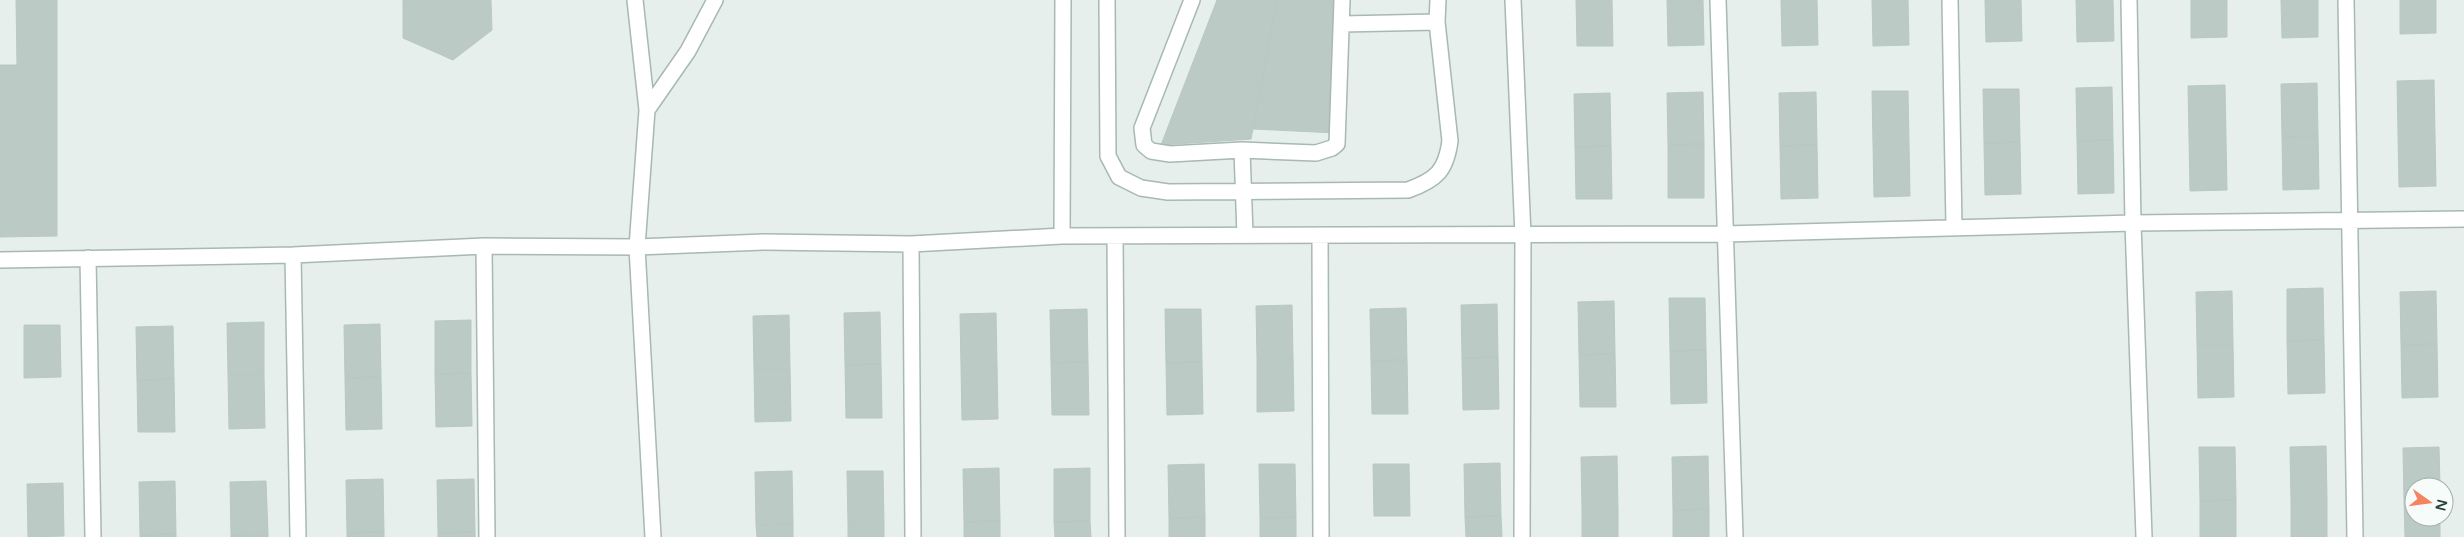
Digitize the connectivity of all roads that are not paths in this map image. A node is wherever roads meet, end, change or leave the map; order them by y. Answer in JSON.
{"nodes":[{"id":1,"x":635,"y":0,"type":"edge"},
{"id":2,"x":715,"y":0,"type":"edge"},
{"id":3,"x":1063,"y":0,"type":"edge"},
{"id":4,"x":1107,"y":0,"type":"edge"},
{"id":5,"x":1192,"y":0,"type":"edge"},
{"id":6,"x":1342,"y":0,"type":"edge"},
{"id":7,"x":1438,"y":0,"type":"edge"},
{"id":8,"x":1514,"y":0,"type":"edge"},
{"id":9,"x":1718,"y":0,"type":"edge"},
{"id":10,"x":1950,"y":0,"type":"edge"},
{"id":11,"x":2129,"y":0,"type":"edge"},
{"id":12,"x":2346,"y":0,"type":"edge"},
{"id":13,"x":1437,"y":22,"type":"junction"},
{"id":14,"x":1342,"y":24,"type":"junction"},
{"id":15,"x":648,"y":110,"type":"junction"},
{"id":16,"x":1242,"y":150,"type":"junction"},
{"id":17,"x":1243,"y":191,"type":"junction"},
{"id":18,"x":2464,"y":219,"type":"edge"},
{"id":19,"x":2349,"y":221,"type":"junction"},
{"id":20,"x":2133,"y":223,"type":"junction"},
{"id":21,"x":1954,"y":226,"type":"junction"},
{"id":22,"x":1725,"y":234,"type":"junction"},
{"id":23,"x":1245,"y":235,"type":"junction"},
{"id":24,"x":1320,"y":235,"type":"junction"},
{"id":25,"x":1062,"y":236,"type":"junction"},
{"id":26,"x":1115,"y":236,"type":"junction"},
{"id":27,"x":1523,"y":236,"type":"junction"},
{"id":28,"x":911,"y":244,"type":"junction"},
{"id":29,"x":484,"y":246,"type":"junction"},
{"id":30,"x":637,"y":247,"type":"junction"},
{"id":31,"x":293,"y":255,"type":"junction"},
{"id":32,"x":88,"y":258,"type":"junction"},
{"id":33,"x":0,"y":260,"type":"edge"},
{"id":34,"x":93,"y":537,"type":"edge"},
{"id":35,"x":298,"y":537,"type":"edge"},
{"id":36,"x":487,"y":537,"type":"edge"},
{"id":37,"x":653,"y":537,"type":"edge"},
{"id":38,"x":913,"y":537,"type":"edge"},
{"id":39,"x":1117,"y":537,"type":"edge"},
{"id":40,"x":1320,"y":537,"type":"edge"},
{"id":41,"x":1522,"y":537,"type":"edge"},
{"id":42,"x":1735,"y":537,"type":"edge"},
{"id":43,"x":2144,"y":537,"type":"edge"},
{"id":44,"x":2354,"y":537,"type":"edge"}],
"edges":[{"from":1,"to":15,"type":"street"},
{"from":2,"to":15,"type":"street"},
{"from":3,"to":25,"type":"street"},
{"from":4,"to":17,"type":"street"},
{"from":5,"to":16,"type":"street"},
{"from":6,"to":14,"type":"street"},
{"from":7,"to":13,"type":"street"},
{"from":8,"to":27,"type":"street"},
{"from":9,"to":22,"type":"street"},
{"from":10,"to":21,"type":"street"},
{"from":11,"to":20,"type":"street"},
{"from":12,"to":19,"type":"street"},
{"from":13,"to":14,"type":"street"},
{"from":13,"to":17,"type":"street"},
{"from":14,"to":16,"type":"street"},
{"from":15,"to":30,"type":"street"},
{"from":16,"to":17,"type":"street"},
{"from":17,"to":23,"type":"street"},
{"from":18,"to":19,"type":"street"},
{"from":19,"to":20,"type":"street"},
{"from":19,"to":44,"type":"street"},
{"from":20,"to":21,"type":"street"},
{"from":20,"to":43,"type":"street"},
{"from":21,"to":22,"type":"street"},
{"from":22,"to":27,"type":"street"},
{"from":22,"to":42,"type":"street"},
{"from":23,"to":24,"type":"street"},
{"from":23,"to":26,"type":"street"},
{"from":24,"to":27,"type":"street"},
{"from":24,"to":40,"type":"street"},
{"from":25,"to":26,"type":"street"},
{"from":25,"to":28,"type":"street"},
{"from":26,"to":39,"type":"street"},
{"from":27,"to":41,"type":"street"},
{"from":28,"to":30,"type":"street"},
{"from":28,"to":38,"type":"street"},
{"from":29,"to":30,"type":"street"},
{"from":29,"to":31,"type":"street"},
{"from":29,"to":36,"type":"street"},
{"from":30,"to":37,"type":"street"},
{"from":31,"to":32,"type":"street"},
{"from":31,"to":35,"type":"street"},
{"from":32,"to":33,"type":"street"},
{"from":32,"to":34,"type":"street"}]}
